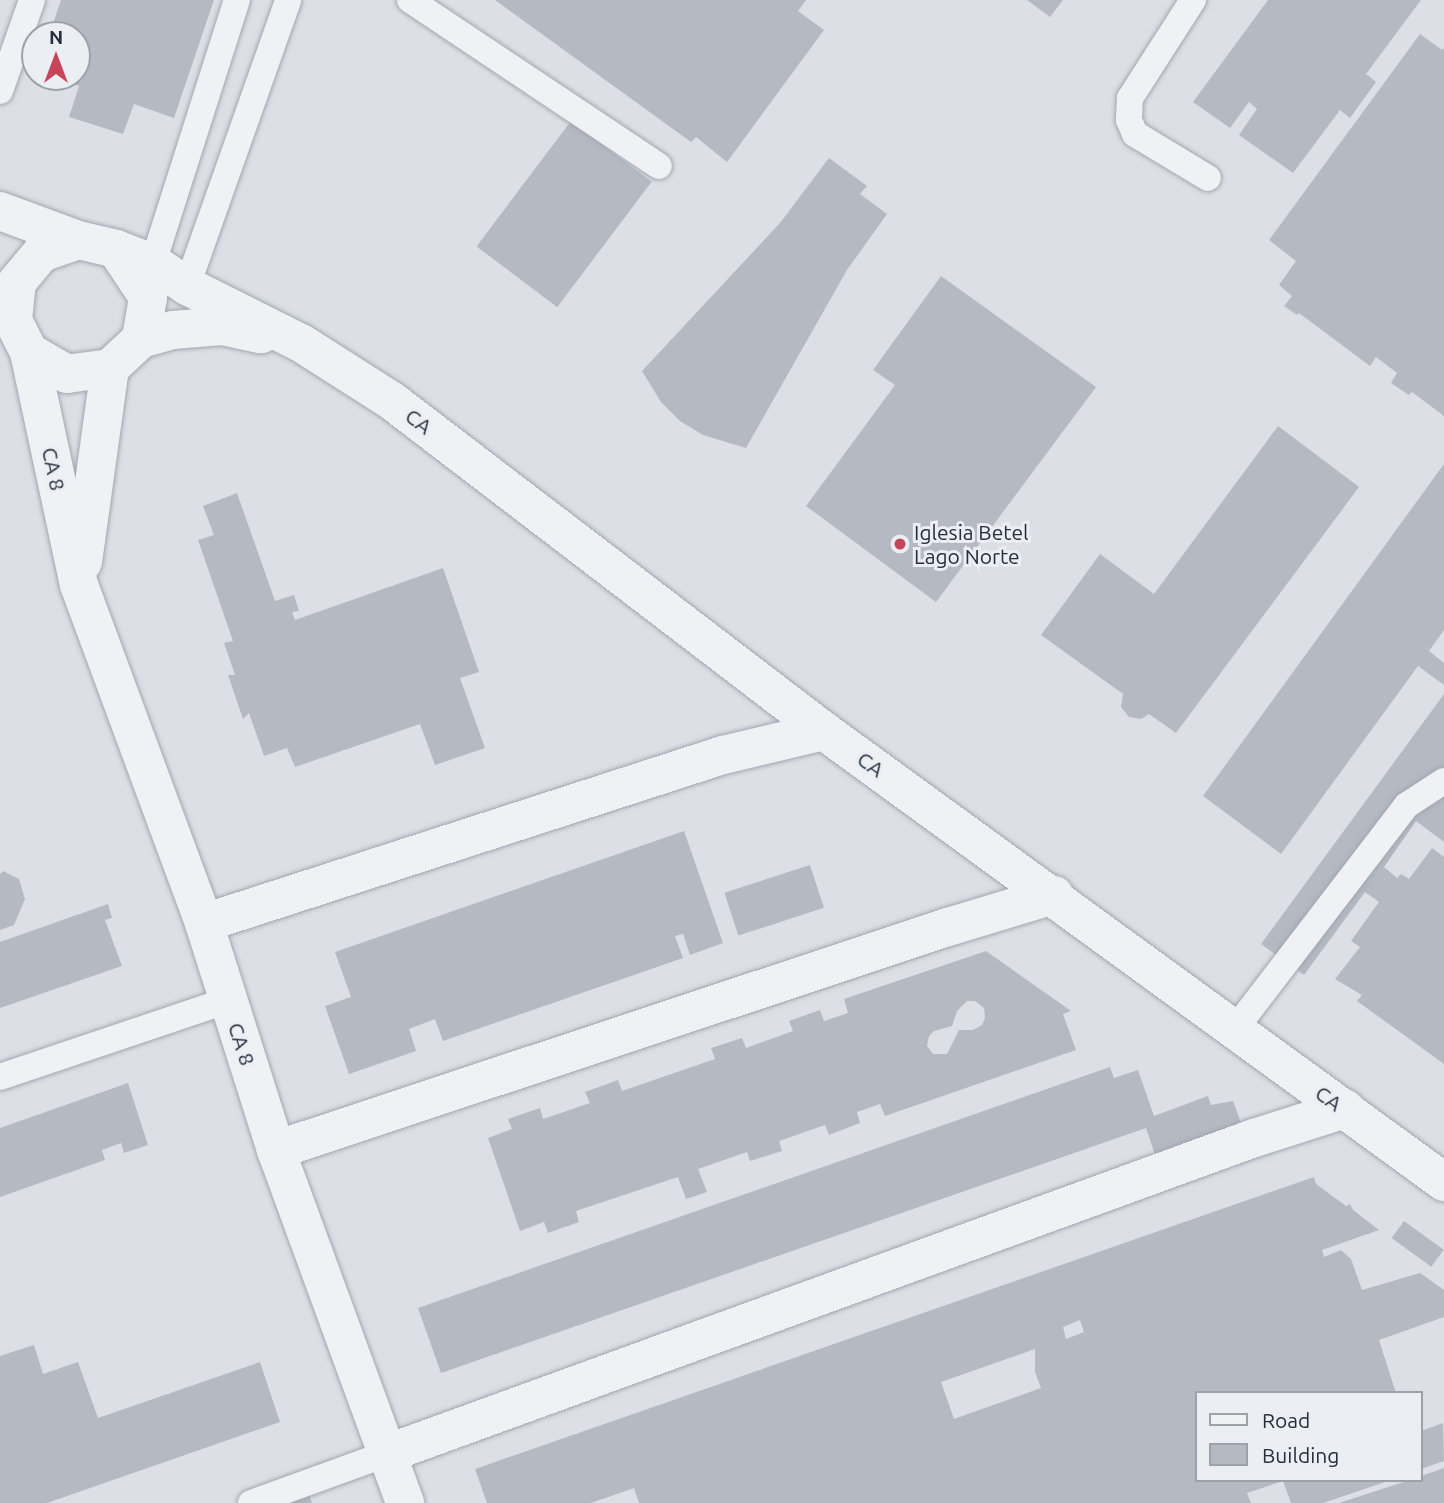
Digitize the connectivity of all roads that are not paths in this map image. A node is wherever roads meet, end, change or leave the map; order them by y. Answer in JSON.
{"nodes":[{"id":1,"x":32,"y":0,"type":"edge"},
{"id":2,"x":237,"y":0,"type":"edge"},
{"id":3,"x":288,"y":0,"type":"edge"},
{"id":4,"x":410,"y":0,"type":"edge"},
{"id":5,"x":1194,"y":0,"type":"edge"},
{"id":6,"x":0,"y":91,"type":"edge"},
{"id":7,"x":659,"y":166,"type":"dead end"},
{"id":8,"x":1208,"y":178,"type":"dead end"},
{"id":9,"x":0,"y":211,"type":"edge"},
{"id":10,"x":78,"y":240,"type":"junction"},
{"id":11,"x":116,"y":249,"type":"junction"},
{"id":12,"x":153,"y":264,"type":"junction"},
{"id":13,"x":187,"y":286,"type":"junction"},
{"id":14,"x":14,"y":328,"type":"edge"},
{"id":15,"x":141,"y":339,"type":"junction"},
{"id":16,"x":301,"y":343,"type":"junction"},
{"id":17,"x":110,"y":369,"type":"junction"},
{"id":18,"x":79,"y":585,"type":"junction"},
{"id":19,"x":824,"y":731,"type":"junction"},
{"id":20,"x":1444,"y":781,"type":"edge"},
{"id":21,"x":1054,"y":895,"type":"junction"},
{"id":22,"x":204,"y":923,"type":"junction"},
{"id":23,"x":229,"y":1000,"type":"junction"},
{"id":24,"x":1236,"y":1029,"type":"junction"},
{"id":25,"x":0,"y":1077,"type":"edge"},
{"id":26,"x":1345,"y":1109,"type":"junction"},
{"id":27,"x":276,"y":1150,"type":"junction"},
{"id":28,"x":1444,"y":1182,"type":"edge"},
{"id":29,"x":386,"y":1454,"type":"junction"},
{"id":30,"x":251,"y":1503,"type":"edge"},
{"id":31,"x":405,"y":1503,"type":"edge"}],
"edges":[{"from":1,"to":6,"type":"lane"},
{"from":2,"to":12,"type":"lane"},
{"from":3,"to":13,"type":"lane"},
{"from":4,"to":7,"type":"lane"},
{"from":5,"to":8,"type":"lane"},
{"from":9,"to":10,"type":"street"},
{"from":10,"to":11,"type":"street"},
{"from":10,"to":14,"type":"street"},
{"from":11,"to":12,"type":"street","name":"CA"},
{"from":11,"to":15,"type":"street"},
{"from":12,"to":13,"type":"street","name":"CA"},
{"from":13,"to":16,"type":"street","name":"CA"},
{"from":14,"to":17,"type":"street"},
{"from":14,"to":18,"type":"street","name":"CA 8"},
{"from":15,"to":16,"type":"street","name":"CA"},
{"from":15,"to":17,"type":"street"},
{"from":16,"to":19,"type":"street","name":"CA"},
{"from":17,"to":18,"type":"street","name":"CA 8"},
{"from":18,"to":22,"type":"street","name":"CA 8"},
{"from":19,"to":21,"type":"street","name":"CA"},
{"from":19,"to":22,"type":"street"},
{"from":20,"to":24,"type":"lane"},
{"from":21,"to":24,"type":"street","name":"CA"},
{"from":21,"to":27,"type":"street"},
{"from":22,"to":23,"type":"street","name":"CA 8"},
{"from":23,"to":25,"type":"lane"},
{"from":23,"to":27,"type":"street","name":"CA 8"},
{"from":24,"to":26,"type":"street","name":"CA"},
{"from":26,"to":28,"type":"street","name":"CA"},
{"from":26,"to":29,"type":"street"},
{"from":27,"to":29,"type":"street","name":"CA 8"},
{"from":29,"to":30,"type":"lane"},
{"from":29,"to":31,"type":"street","name":"CA 8"}]}
